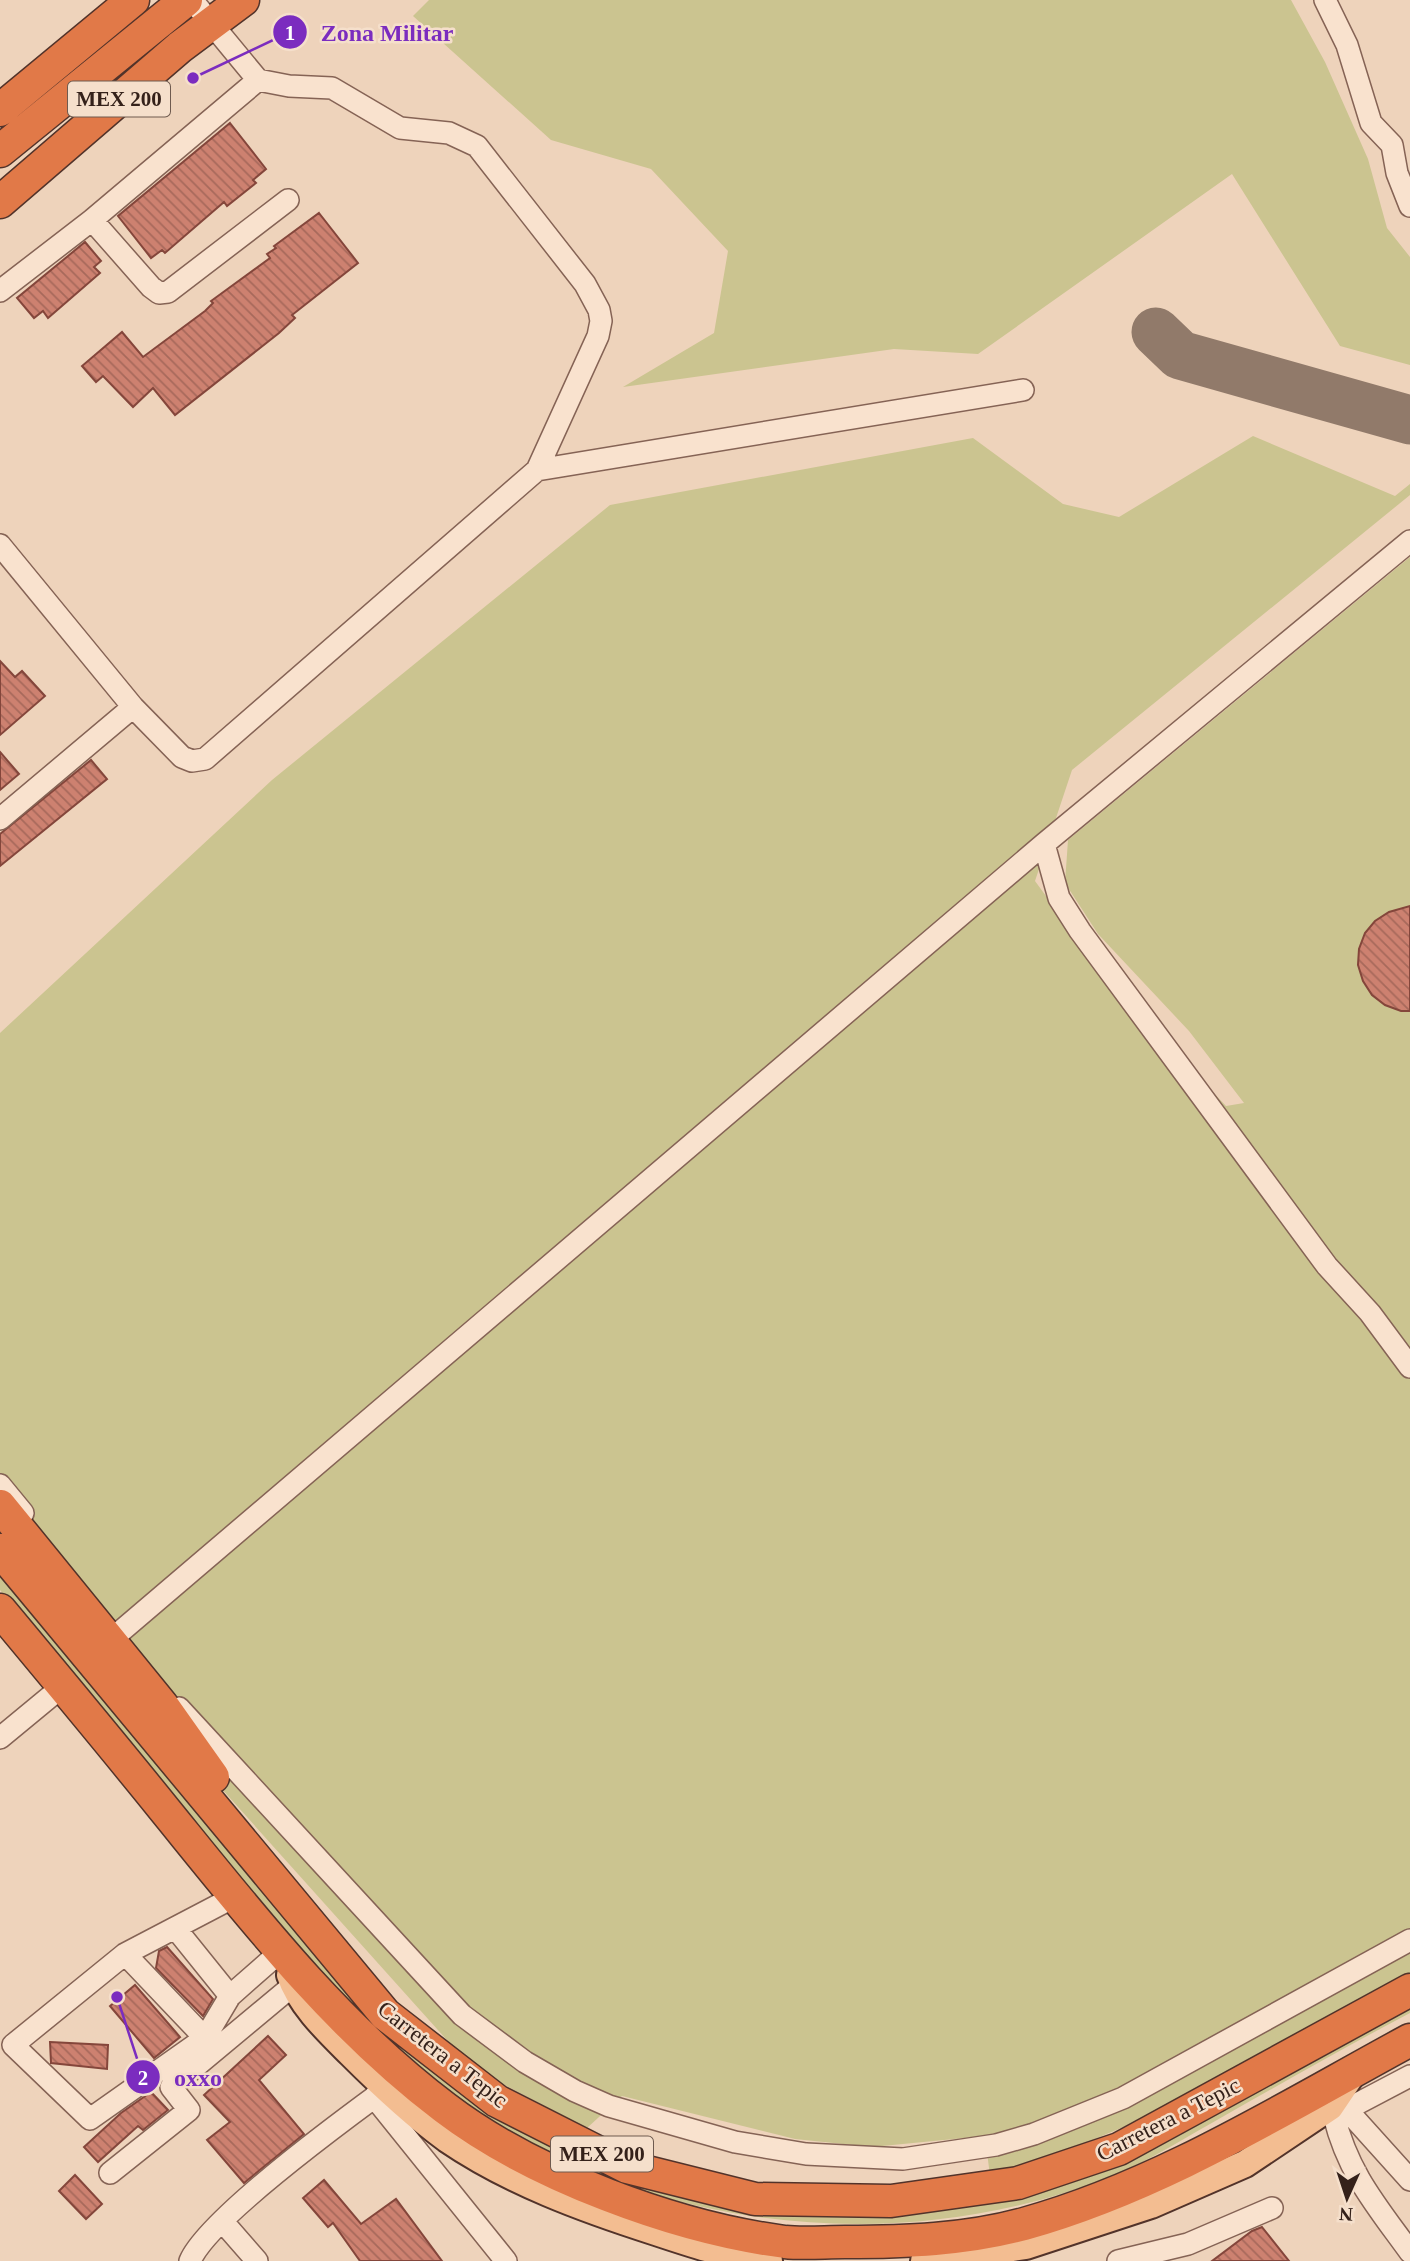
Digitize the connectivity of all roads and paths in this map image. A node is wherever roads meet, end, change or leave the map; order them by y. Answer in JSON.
{"nodes":[{"id":1,"x":133,"y":0,"type":"edge"},
{"id":2,"x":186,"y":0,"type":"edge"},
{"id":3,"x":192,"y":0,"type":"edge"},
{"id":4,"x":242,"y":0,"type":"edge"},
{"id":5,"x":1325,"y":0,"type":"edge"},
{"id":6,"x":211,"y":24,"type":"junction"},
{"id":7,"x":257,"y":80,"type":"junction"},
{"id":8,"x":0,"y":110,"type":"edge"},
{"id":9,"x":1401,"y":147,"type":"edge"},
{"id":10,"x":0,"y":151,"type":"edge"},
{"id":11,"x":288,"y":200,"type":"dead end"},
{"id":12,"x":0,"y":202,"type":"edge"},
{"id":13,"x":1410,"y":206,"type":"edge"},
{"id":14,"x":92,"y":220,"type":"junction"},
{"id":15,"x":0,"y":291,"type":"edge"},
{"id":16,"x":1023,"y":390,"type":"dead end"},
{"id":17,"x":537,"y":470,"type":"junction"},
{"id":18,"x":1410,"y":541,"type":"edge"},
{"id":19,"x":0,"y":545,"type":"edge"},
{"id":20,"x":133,"y":706,"type":"junction"},
{"id":21,"x":0,"y":819,"type":"edge"},
{"id":22,"x":1044,"y":844,"type":"junction"},
{"id":23,"x":1410,"y":1367,"type":"edge"},
{"id":24,"x":0,"y":1485,"type":"edge"},
{"id":25,"x":0,"y":1506,"type":"edge"},
{"id":26,"x":0,"y":1550,"type":"edge"},
{"id":27,"x":7,"y":1620,"type":"edge"},
{"id":28,"x":120,"y":1633,"type":"junction"},
{"id":29,"x":63,"y":1686,"type":"junction"},
{"id":30,"x":0,"y":1738,"type":"edge"},
{"id":31,"x":234,"y":1897,"type":"junction"},
{"id":32,"x":176,"y":1929,"type":"junction"},
{"id":33,"x":324,"y":1940,"type":"junction"},
{"id":34,"x":1410,"y":1940,"type":"edge"},
{"id":35,"x":125,"y":1954,"type":"junction"},
{"id":36,"x":290,"y":1967,"type":"junction"},
{"id":37,"x":1410,"y":1990,"type":"edge"},
{"id":38,"x":230,"y":1996,"type":"junction"},
{"id":39,"x":205,"y":2038,"type":"junction"},
{"id":40,"x":1410,"y":2040,"type":"edge"},
{"id":41,"x":1410,"y":2076,"type":"edge"},
{"id":42,"x":388,"y":2087,"type":"junction"},
{"id":43,"x":1333,"y":2105,"type":"junction"},
{"id":44,"x":110,"y":2173,"type":"dead end"},
{"id":45,"x":1410,"y":2180,"type":"edge"},
{"id":46,"x":1272,"y":2208,"type":"dead end"},
{"id":47,"x":223,"y":2222,"type":"junction"},
{"id":48,"x":1410,"y":2252,"type":"edge"},
{"id":49,"x":700,"y":2253,"type":"edge"},
{"id":50,"x":1173,"y":2255,"type":"edge"},
{"id":51,"x":996,"y":2256,"type":"edge"},
{"id":52,"x":190,"y":2261,"type":"edge"},
{"id":53,"x":257,"y":2261,"type":"edge"},
{"id":54,"x":506,"y":2261,"type":"edge"},
{"id":55,"x":769,"y":2261,"type":"edge"},
{"id":56,"x":924,"y":2261,"type":"edge"},
{"id":57,"x":1118,"y":2261,"type":"edge"}],
"edges":[{"from":1,"to":8,"type":"highway"},
{"from":2,"to":10,"type":"highway","number":"MEX 200"},
{"from":3,"to":6,"type":"street"},
{"from":4,"to":6,"type":"highway","number":"MEX 200"},
{"from":5,"to":9,"type":"street"},
{"from":6,"to":7,"type":"street"},
{"from":6,"to":12,"type":"highway","number":"MEX 200"},
{"from":7,"to":14,"type":"street"},
{"from":7,"to":17,"type":"street"},
{"from":9,"to":13,"type":"street"},
{"from":11,"to":14,"type":"street"},
{"from":14,"to":15,"type":"street"},
{"from":16,"to":17,"type":"street"},
{"from":17,"to":20,"type":"street"},
{"from":18,"to":22,"type":"street"},
{"from":19,"to":20,"type":"street"},
{"from":20,"to":21,"type":"street"},
{"from":22,"to":23,"type":"street"},
{"from":22,"to":28,"type":"street"},
{"from":24,"to":28,"type":"street"},
{"from":25,"to":33,"type":"highway"},
{"from":26,"to":33,"type":"highway","name":"Carretera a Tepic","number":"MEX 200"},
{"from":27,"to":29,"type":"highway","name":"Carretera a Tepic","number":"MEX 200"},
{"from":28,"to":34,"type":"street"},
{"from":29,"to":30,"type":"street"},
{"from":29,"to":31,"type":"highway","name":"Carretera a Tepic","number":"MEX 200"},
{"from":31,"to":32,"type":"street"},
{"from":31,"to":36,"type":"highway","name":"Carretera a Tepic","number":"MEX 200"},
{"from":32,"to":35,"type":"street"},
{"from":32,"to":38,"type":"street"},
{"from":33,"to":37,"type":"highway","name":"Carretera a Tepic","number":"MEX 200"},
{"from":35,"to":39,"type":"street"},
{"from":35,"to":39,"type":"street"},
{"from":36,"to":38,"type":"street"},
{"from":36,"to":42,"type":"highway","name":"Carretera a Tepic","number":"MEX 200"},
{"from":36,"to":44,"type":"street"},
{"from":38,"to":39,"type":"street"},
{"from":40,"to":43,"type":"highway","name":"Carretera a Tepic","number":"MEX 200"},
{"from":41,"to":43,"type":"street"},
{"from":42,"to":43,"type":"highway","name":"Carretera a Tepic","number":"MEX 200"},
{"from":42,"to":47,"type":"street"},
{"from":42,"to":49,"type":"main road"},
{"from":42,"to":54,"type":"street"},
{"from":43,"to":45,"type":"street"},
{"from":43,"to":48,"type":"street"},
{"from":43,"to":51,"type":"main road"},
{"from":46,"to":50,"type":"street"},
{"from":47,"to":52,"type":"street"},
{"from":47,"to":53,"type":"street"},
{"from":49,"to":55,"type":"main road"},
{"from":50,"to":57,"type":"street"},
{"from":51,"to":56,"type":"main road"}]}
